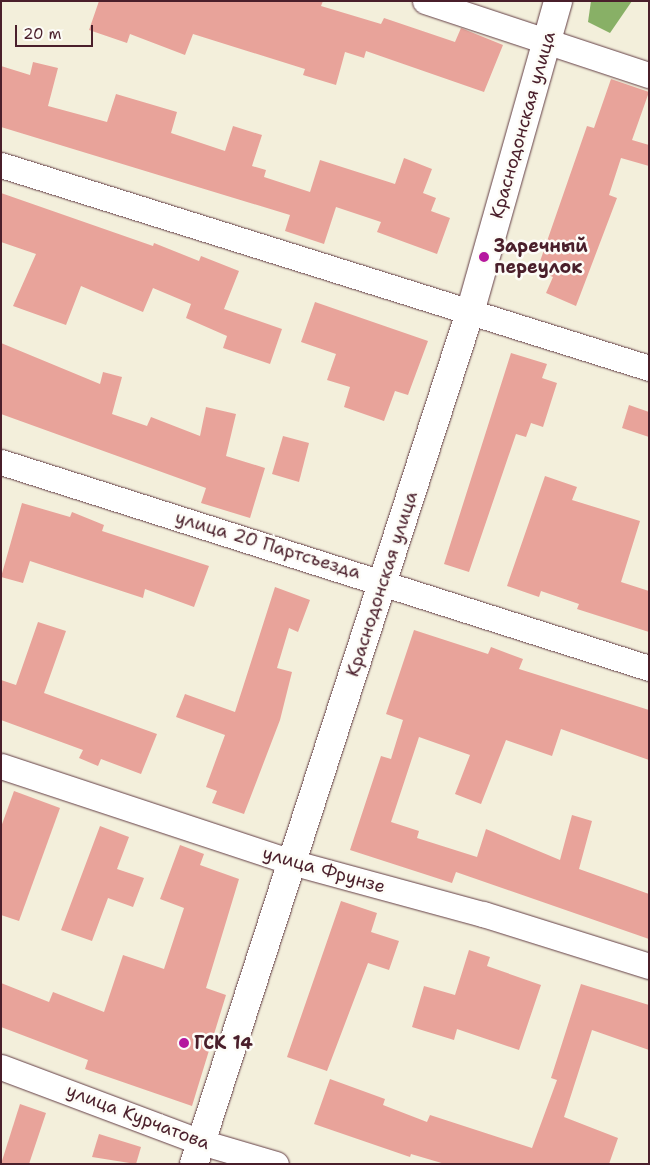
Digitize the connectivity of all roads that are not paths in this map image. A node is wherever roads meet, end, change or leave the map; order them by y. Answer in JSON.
{"nodes":[{"id":1,"x":425,"y":1,"type":"edge"},
{"id":2,"x":558,"y":1,"type":"edge"},
{"id":3,"x":546,"y":45,"type":"junction"},
{"id":4,"x":649,"y":75,"type":"edge"},
{"id":5,"x":1,"y":165,"type":"edge"},
{"id":6,"x":471,"y":309,"type":"junction"},
{"id":7,"x":649,"y":368,"type":"edge"},
{"id":8,"x":1,"y":462,"type":"edge"},
{"id":9,"x":384,"y":580,"type":"junction"},
{"id":10,"x":649,"y":668,"type":"edge"},
{"id":11,"x":1,"y":766,"type":"edge"},
{"id":12,"x":291,"y":862,"type":"junction"},
{"id":13,"x":649,"y":966,"type":"edge"},
{"id":14,"x":1,"y":1067,"type":"edge"},
{"id":15,"x":198,"y":1153,"type":"edge"},
{"id":16,"x":276,"y":1164,"type":"edge"}],
"edges":[{"from":1,"to":3,"type":"street"},
{"from":2,"to":3,"type":"street","name":"Краснодонская улица"},
{"from":3,"to":4,"type":"street"},
{"from":3,"to":6,"type":"street","name":"Краснодонская улица"},
{"from":5,"to":6,"type":"street"},
{"from":6,"to":7,"type":"street"},
{"from":6,"to":9,"type":"street","name":"Краснодонская улица"},
{"from":8,"to":9,"type":"street","name":"улица 20 Партсъезда"},
{"from":9,"to":10,"type":"street","name":"улица 20 Партсъезда"},
{"from":9,"to":12,"type":"street","name":"Краснодонская улица"},
{"from":11,"to":12,"type":"street","name":"улица Фрунзе"},
{"from":12,"to":13,"type":"street","name":"улица Фрунзе"},
{"from":12,"to":15,"type":"street","name":"Краснодонская улица"},
{"from":14,"to":15,"type":"street","name":"улица Курчатова"},
{"from":15,"to":16,"type":"street","name":"улица Курчатова"}]}
